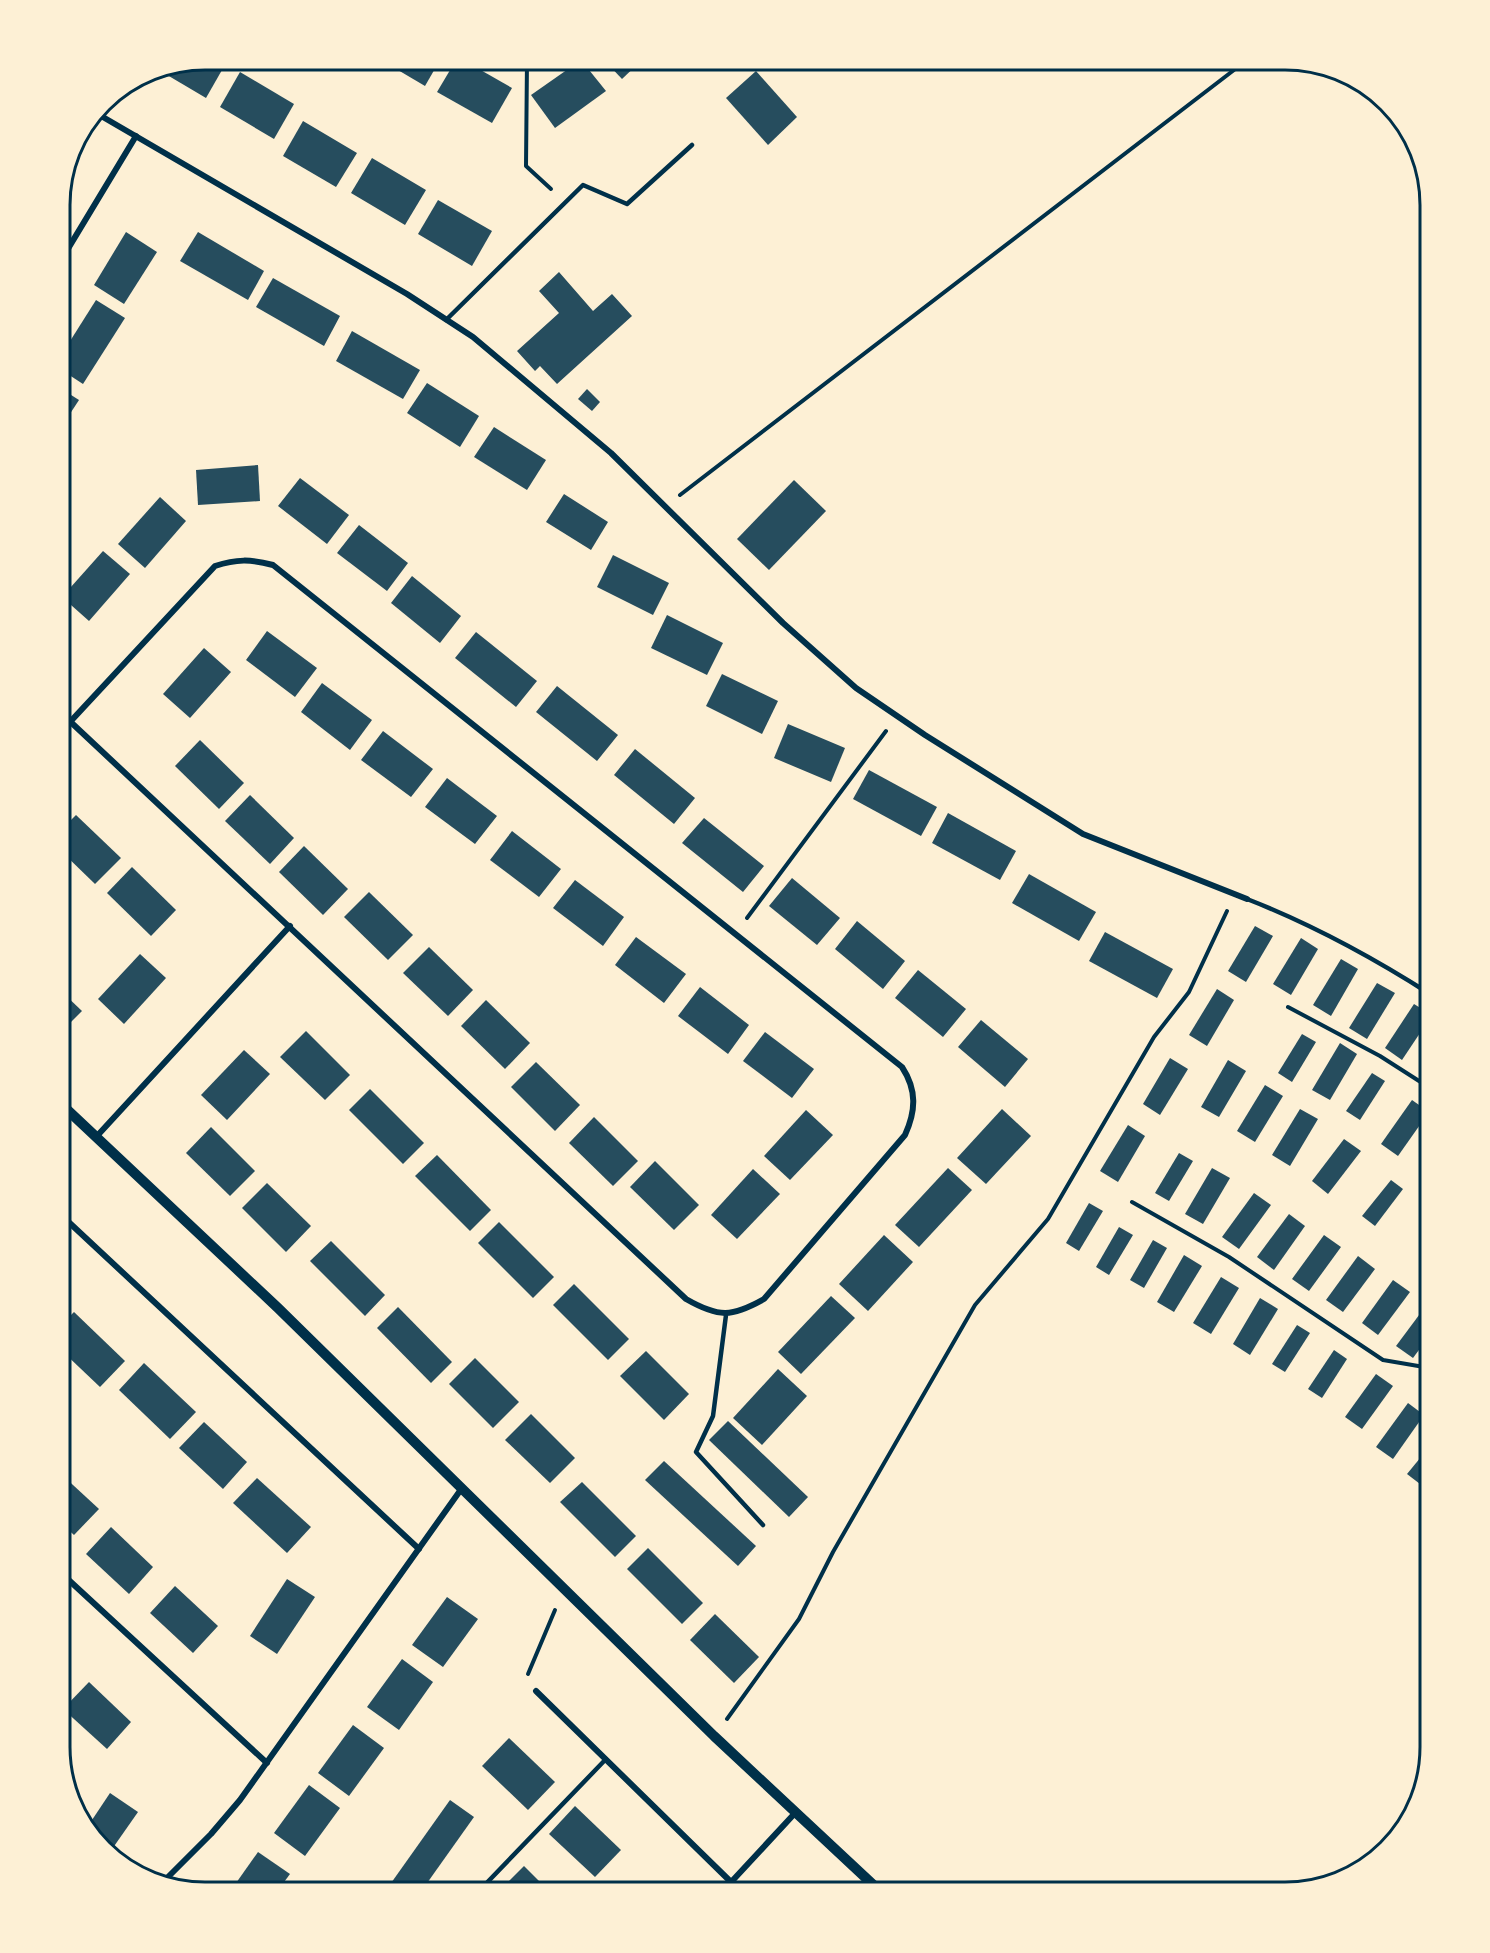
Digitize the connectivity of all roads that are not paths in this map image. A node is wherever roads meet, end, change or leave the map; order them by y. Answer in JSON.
{"nodes":[{"id":1,"x":103,"y":117,"type":"edge"},
{"id":2,"x":135,"y":136,"type":"junction"},
{"id":3,"x":692,"y":145,"type":"dead end"},
{"id":4,"x":71,"y":244,"type":"edge"},
{"id":5,"x":446,"y":320,"type":"junction"},
{"id":6,"x":70,"y":722,"type":"joint"},
{"id":7,"x":1246,"y":899,"type":"joint"},
{"id":8,"x":290,"y":926,"type":"junction"},
{"id":9,"x":1420,"y":988,"type":"edge"},
{"id":10,"x":70,"y":1112,"type":"edge"},
{"id":11,"x":97,"y":1136,"type":"junction"},
{"id":12,"x":70,"y":1224,"type":"edge"},
{"id":13,"x":726,"y":1315,"type":"junction"},
{"id":14,"x":462,"y":1488,"type":"junction"},
{"id":15,"x":764,"y":1525,"type":"dead end"},
{"id":16,"x":419,"y":1549,"type":"junction"},
{"id":17,"x":70,"y":1581,"type":"edge"},
{"id":18,"x":536,"y":1691,"type":"road end"},
{"id":19,"x":606,"y":1760,"type":"junction"},
{"id":20,"x":267,"y":1763,"type":"junction"},
{"id":21,"x":796,"y":1812,"type":"junction"},
{"id":22,"x":168,"y":1877,"type":"edge"},
{"id":23,"x":488,"y":1882,"type":"edge"},
{"id":24,"x":731,"y":1882,"type":"joint"},
{"id":25,"x":870,"y":1882,"type":"edge"}],
"edges":[{"from":1,"to":2,"type":"street"},
{"from":2,"to":4,"type":"street"},
{"from":2,"to":5,"type":"street"},
{"from":3,"to":5,"type":"lane"},
{"from":5,"to":7,"type":"street"},
{"from":6,"to":8,"type":"street"},
{"from":6,"to":13,"type":"street"},
{"from":7,"to":9,"type":"lane"},
{"from":8,"to":11,"type":"street"},
{"from":8,"to":13,"type":"street"},
{"from":10,"to":11,"type":"street"},
{"from":11,"to":14,"type":"street"},
{"from":12,"to":16,"type":"street"},
{"from":13,"to":15,"type":"lane"},
{"from":14,"to":16,"type":"street"},
{"from":14,"to":21,"type":"street"},
{"from":16,"to":20,"type":"street"},
{"from":17,"to":20,"type":"street"},
{"from":18,"to":19,"type":"street"},
{"from":19,"to":23,"type":"lane"},
{"from":19,"to":24,"type":"street"},
{"from":20,"to":22,"type":"street"},
{"from":21,"to":24,"type":"street"},
{"from":21,"to":25,"type":"street"}]}
